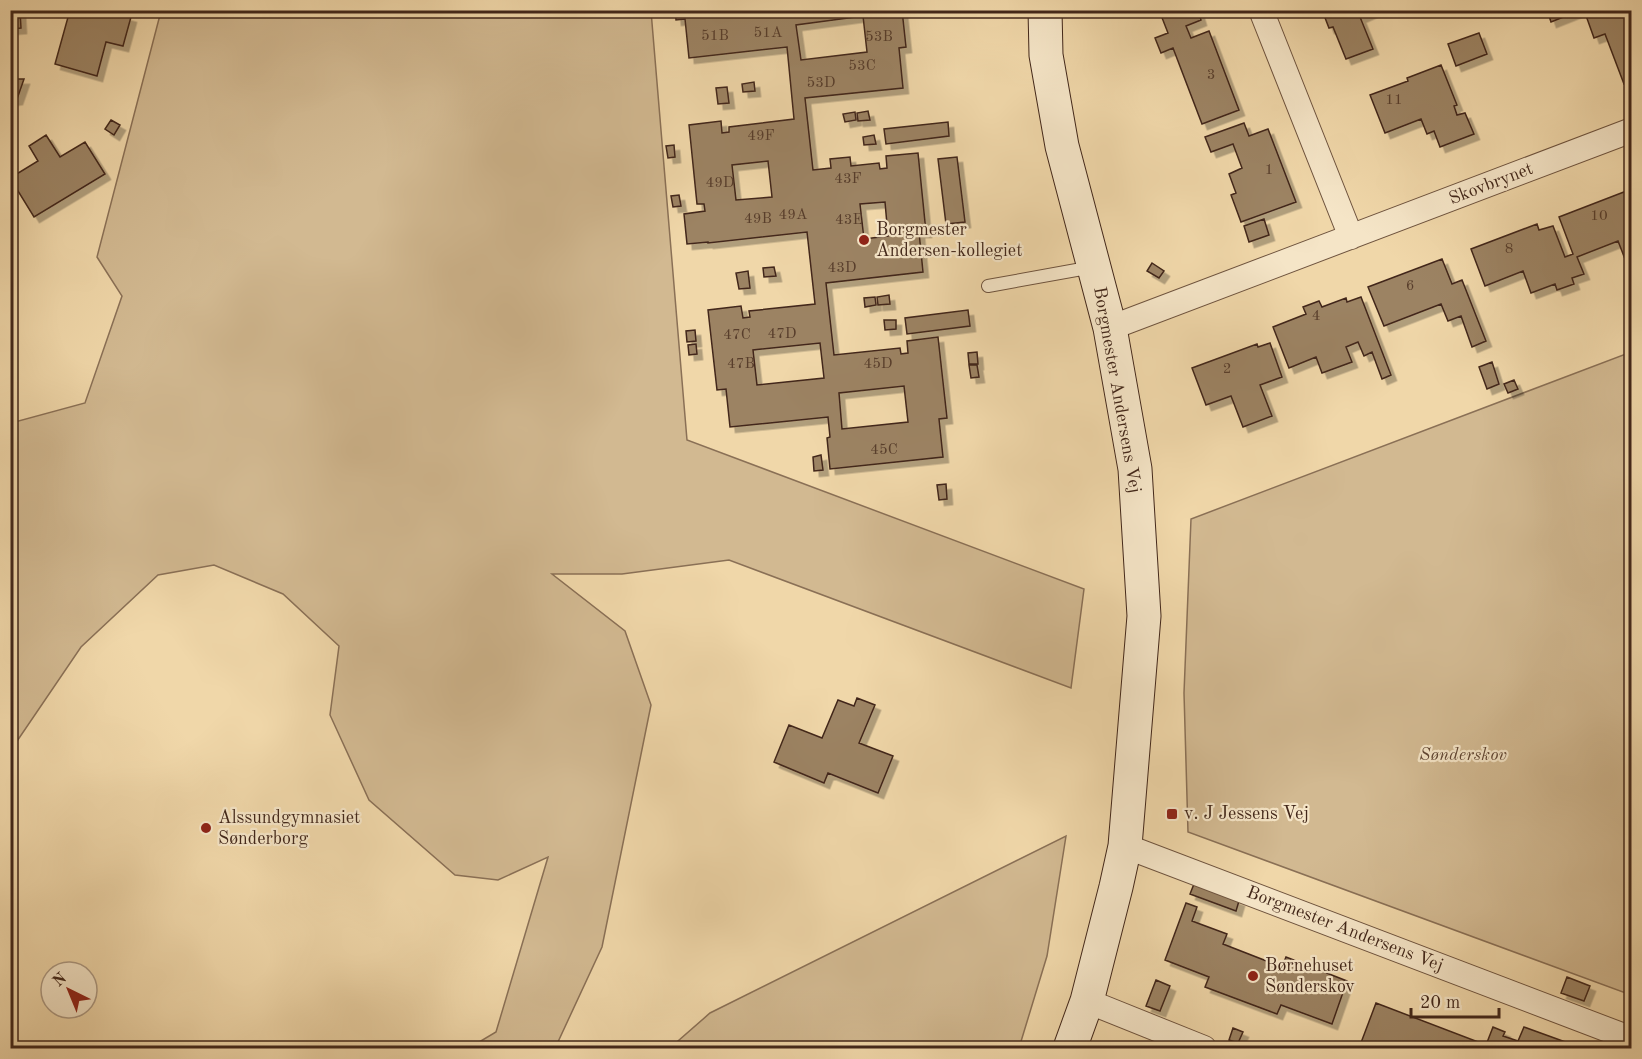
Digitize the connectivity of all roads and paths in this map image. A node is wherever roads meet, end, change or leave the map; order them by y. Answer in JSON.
{"nodes":[{"id":1,"x":1045,"y":10,"type":"edge"},
{"id":2,"x":1260,"y":10,"type":"edge"},
{"id":3,"x":1632,"y":130,"type":"edge"},
{"id":4,"x":1351,"y":237,"type":"junction"},
{"id":5,"x":1094,"y":267,"type":"junction"},
{"id":6,"x":988,"y":286,"type":"dead end"},
{"id":7,"x":1110,"y":328,"type":"junction"},
{"id":8,"x":1125,"y":846,"type":"junction"},
{"id":9,"x":1087,"y":1000,"type":"junction"},
{"id":10,"x":1632,"y":1039,"type":"edge"},
{"id":11,"x":1070,"y":1048,"type":"edge"},
{"id":12,"x":1204,"y":1048,"type":"edge"}],
"edges":[{"from":1,"to":5,"type":"street","name":"Borgmester Andersens Vej"},
{"from":2,"to":4,"type":"street"},
{"from":3,"to":4,"type":"street","name":"Skovbrynet"},
{"from":4,"to":7,"type":"street","name":"Skovbrynet"},
{"from":5,"to":6,"type":"lane"},
{"from":5,"to":7,"type":"street","name":"Borgmester Andersens Vej"},
{"from":7,"to":8,"type":"street","name":"Borgmester Andersens Vej"},
{"from":8,"to":9,"type":"street","name":"Borgmester Andersens Vej"},
{"from":8,"to":10,"type":"street","name":"Borgmester Andersens Vej"},
{"from":9,"to":11,"type":"street","name":"Borgmester Andersens Vej"},
{"from":9,"to":12,"type":"street"}]}
